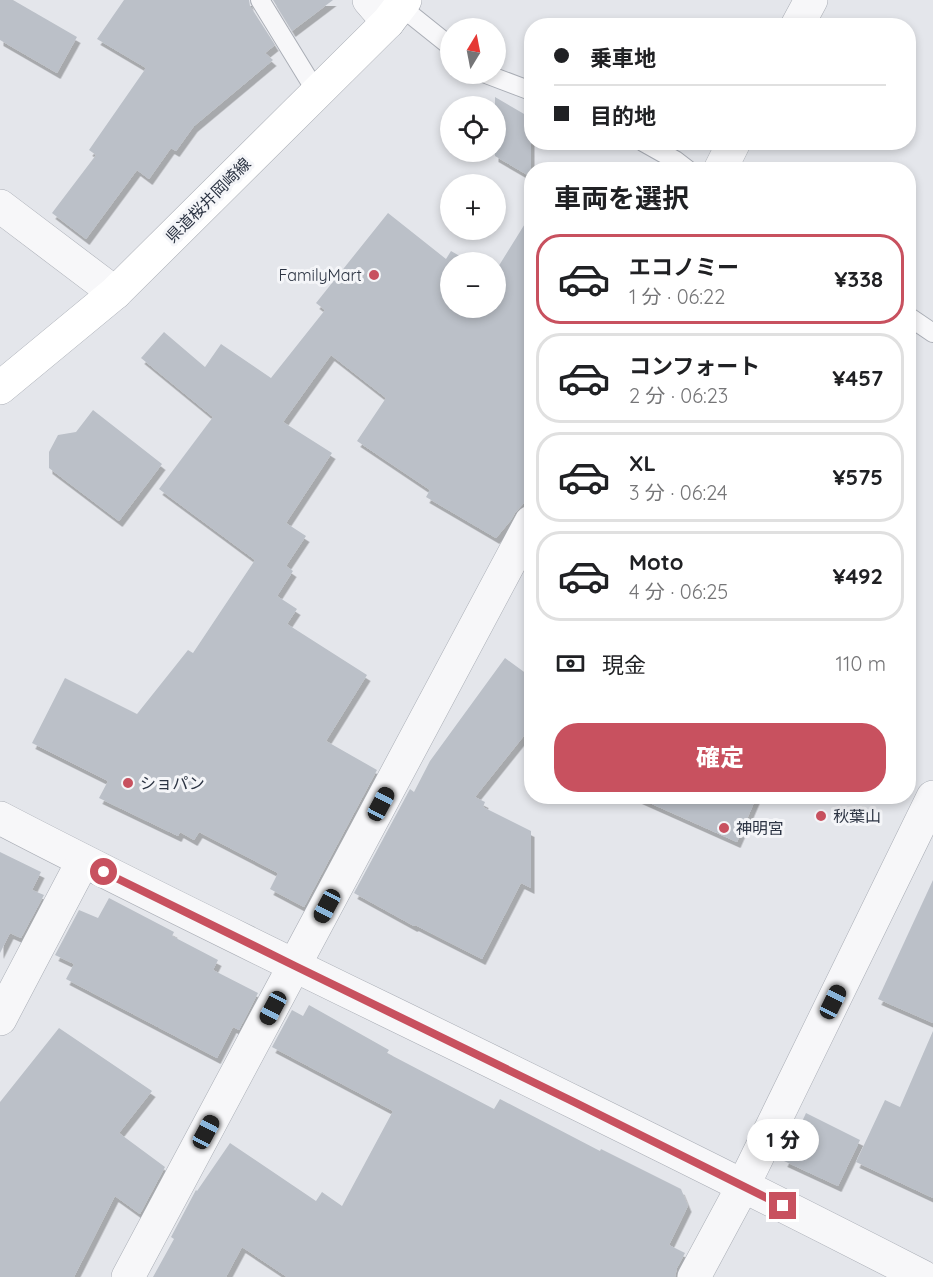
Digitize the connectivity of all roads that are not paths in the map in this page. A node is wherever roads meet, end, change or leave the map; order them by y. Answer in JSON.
{"nodes":[{"id":1,"x":260,"y":0,"type":"edge"},
{"id":2,"x":811,"y":0,"type":"edge"},
{"id":3,"x":390,"y":7,"type":"edge"},
{"id":4,"x":801,"y":18,"type":"edge"},
{"id":5,"x":440,"y":40,"type":"edge"},
{"id":6,"x":506,"y":82,"type":"edge"},
{"id":7,"x":524,"y":88,"type":"edge"},
{"id":8,"x":317,"y":93,"type":"junction"},
{"id":9,"x":657,"y":150,"type":"edge"},
{"id":10,"x":678,"y":162,"type":"edge"},
{"id":11,"x":0,"y":206,"type":"edge"},
{"id":12,"x":115,"y":293,"type":"junction"},
{"id":13,"x":916,"y":321,"type":"edge"},
{"id":14,"x":933,"y":333,"type":"edge"},
{"id":15,"x":0,"y":388,"type":"edge"},
{"id":16,"x":524,"y":535,"type":"edge"},
{"id":17,"x":933,"y":797,"type":"edge"},
{"id":18,"x":0,"y":818,"type":"edge"},
{"id":19,"x":83,"y":861,"type":"junction"},
{"id":20,"x":295,"y":966,"type":"junction"},
{"id":21,"x":0,"y":1019,"type":"edge"},
{"id":22,"x":743,"y":1186,"type":"junction"},
{"id":23,"x":128,"y":1277,"type":"edge"},
{"id":24,"x":694,"y":1277,"type":"edge"},
{"id":25,"x":923,"y":1277,"type":"edge"}],
"edges":[{"from":1,"to":8,"type":"lane"},
{"from":2,"to":4,"type":"street"},
{"from":3,"to":5,"type":"lane"},
{"from":3,"to":8,"type":"main road","name":"県道桜井岡崎線"},
{"from":6,"to":7,"type":"lane"},
{"from":8,"to":12,"type":"main road","name":"県道桜井岡崎線"},
{"from":9,"to":10,"type":"lane"},
{"from":11,"to":12,"type":"street"},
{"from":12,"to":15,"type":"main road","name":"県道桜井岡崎線"},
{"from":13,"to":14,"type":"lane"},
{"from":16,"to":20,"type":"street"},
{"from":17,"to":22,"type":"street"},
{"from":18,"to":19,"type":"street"},
{"from":19,"to":20,"type":"street"},
{"from":19,"to":21,"type":"street"},
{"from":20,"to":22,"type":"street"},
{"from":20,"to":23,"type":"street"},
{"from":22,"to":24,"type":"street"},
{"from":22,"to":25,"type":"street"}]}
